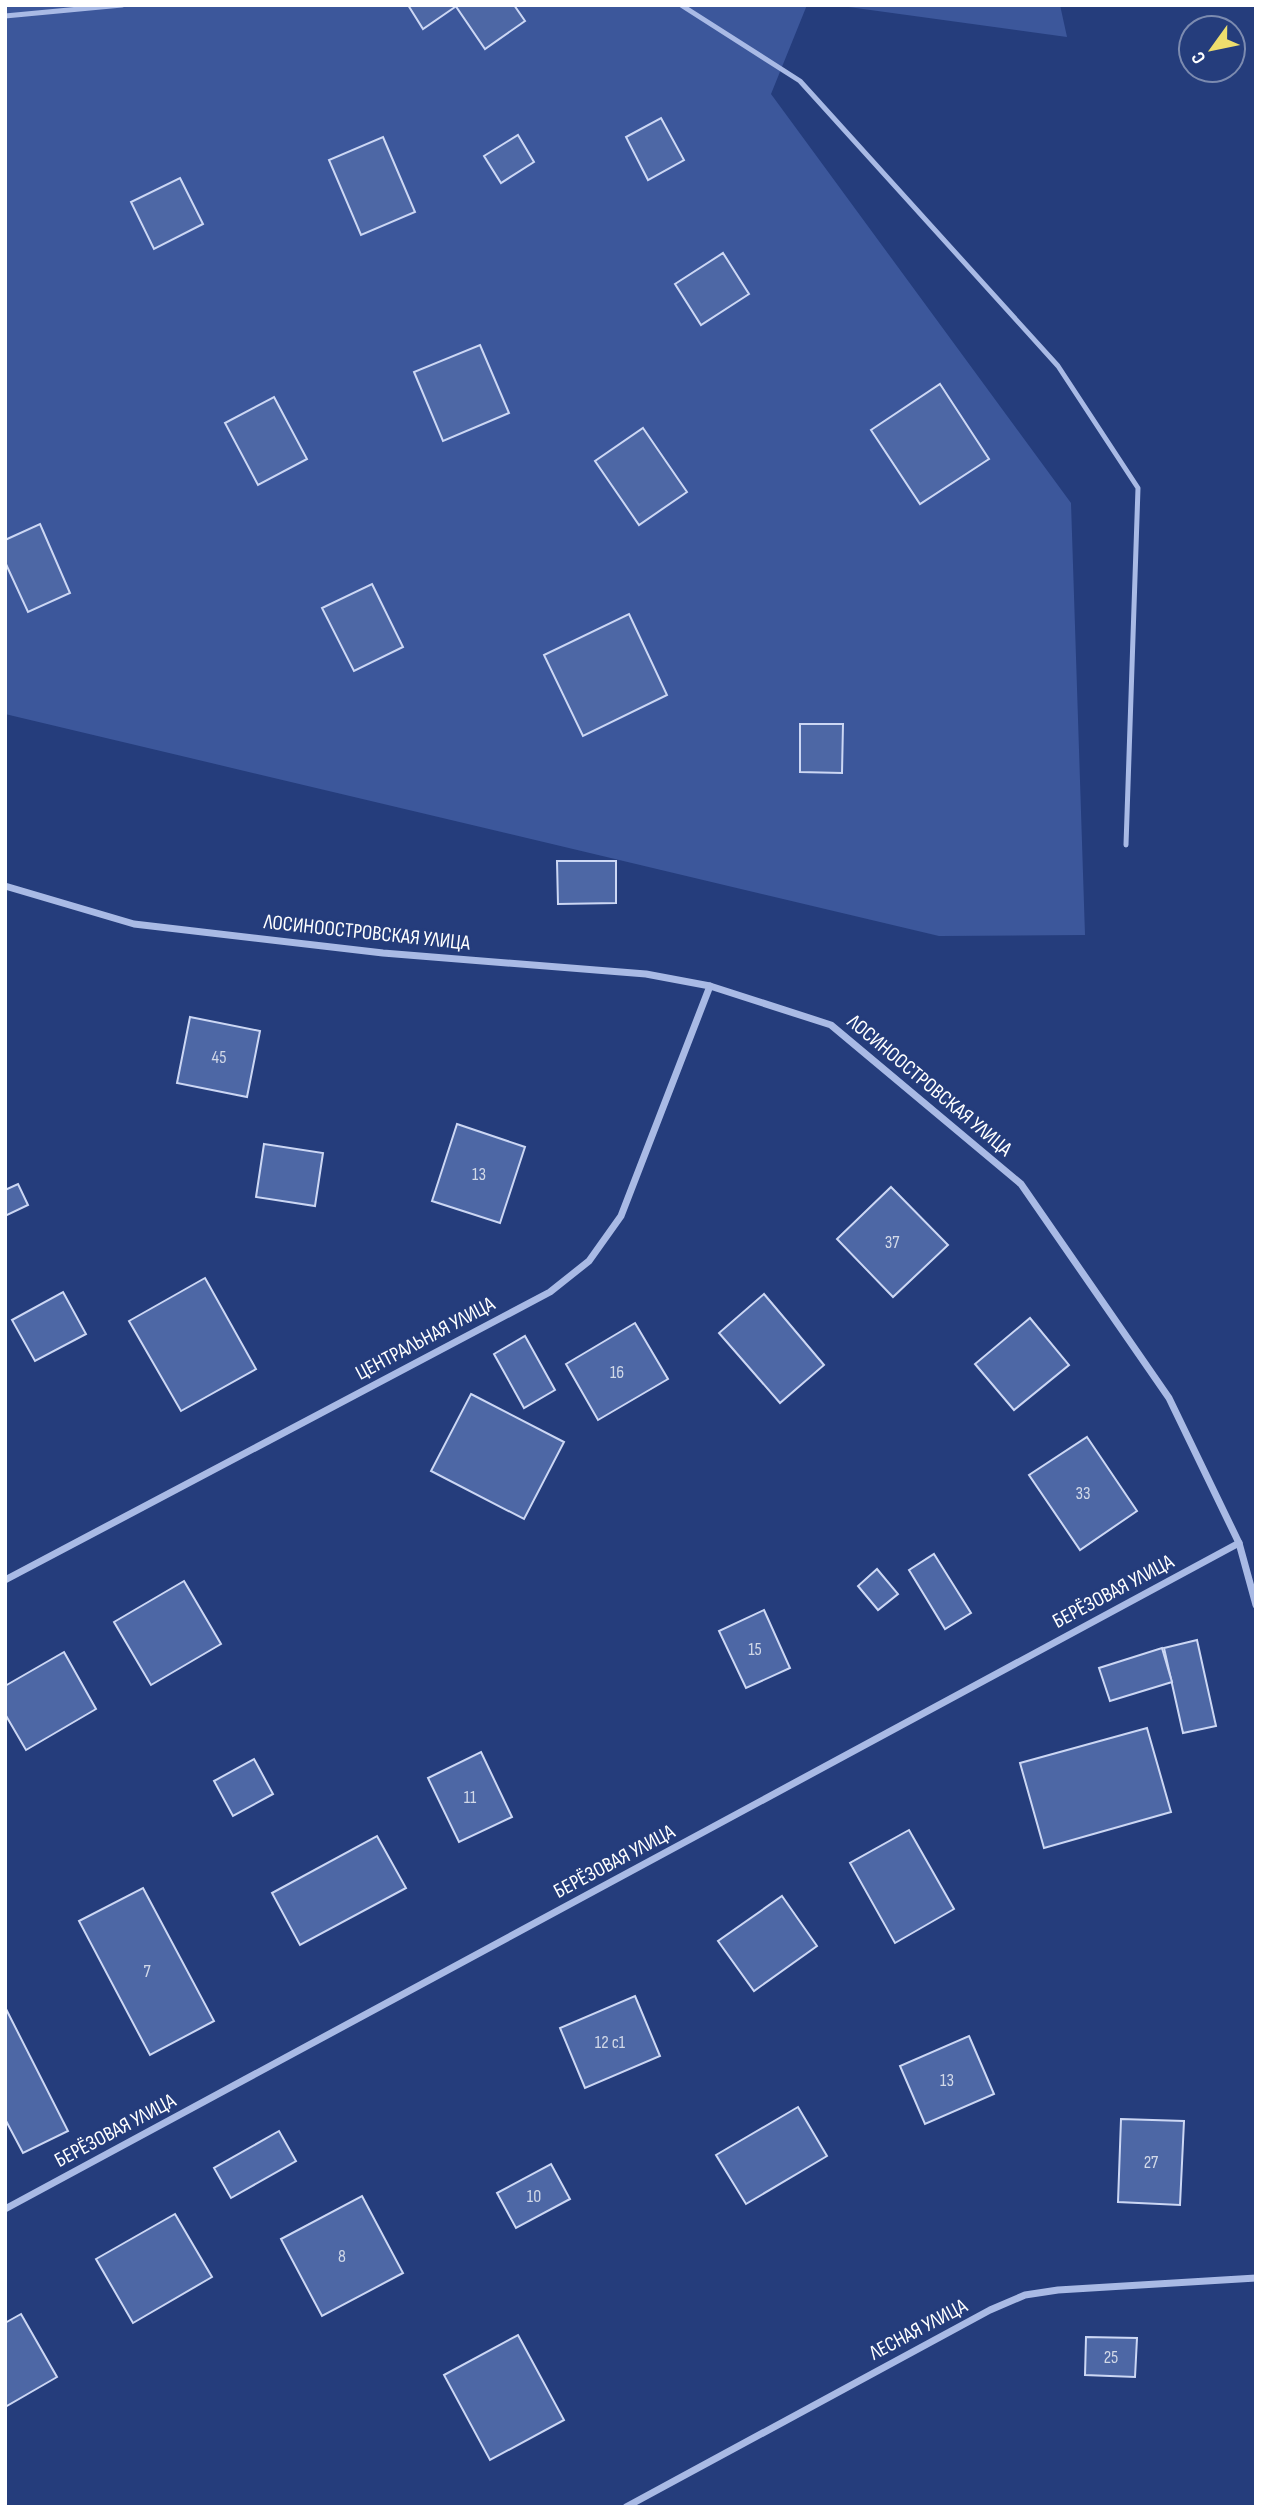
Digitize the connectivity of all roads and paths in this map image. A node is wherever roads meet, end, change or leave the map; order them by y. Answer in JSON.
{"nodes":[{"id":1,"x":122,"y":5,"type":"edge"},
{"id":2,"x":681,"y":5,"type":"edge"},
{"id":3,"x":5,"y":16,"type":"edge"},
{"id":4,"x":1126,"y":845,"type":"dead end"},
{"id":5,"x":5,"y":886,"type":"edge"},
{"id":6,"x":710,"y":986,"type":"junction"},
{"id":7,"x":1239,"y":1543,"type":"junction"},
{"id":8,"x":5,"y":1580,"type":"edge"},
{"id":9,"x":1256,"y":1605,"type":"edge"},
{"id":10,"x":5,"y":2209,"type":"edge"},
{"id":11,"x":1256,"y":2278,"type":"edge"},
{"id":12,"x":626,"y":2507,"type":"edge"}],
"edges":[{"from":1,"to":3,"type":"lane"},
{"from":2,"to":4,"type":"lane"},
{"from":5,"to":6,"type":"street","name":"ЛОСИНООСТРОВСКАЯ УЛИЦА"},
{"from":6,"to":7,"type":"street","name":"ЛОСИНООСТРОВСКАЯ УЛИЦА"},
{"from":6,"to":8,"type":"street","name":"ЦЕНТРАЛЬНАЯ УЛИЦА"},
{"from":7,"to":9,"type":"street","name":"ЛОСИНООСТРОВСКАЯ УЛИЦА"},
{"from":7,"to":10,"type":"street","name":"БЕРЁЗОВАЯ УЛИЦА"},
{"from":11,"to":12,"type":"street","name":"ЛЕСНАЯ УЛИЦА"}]}
